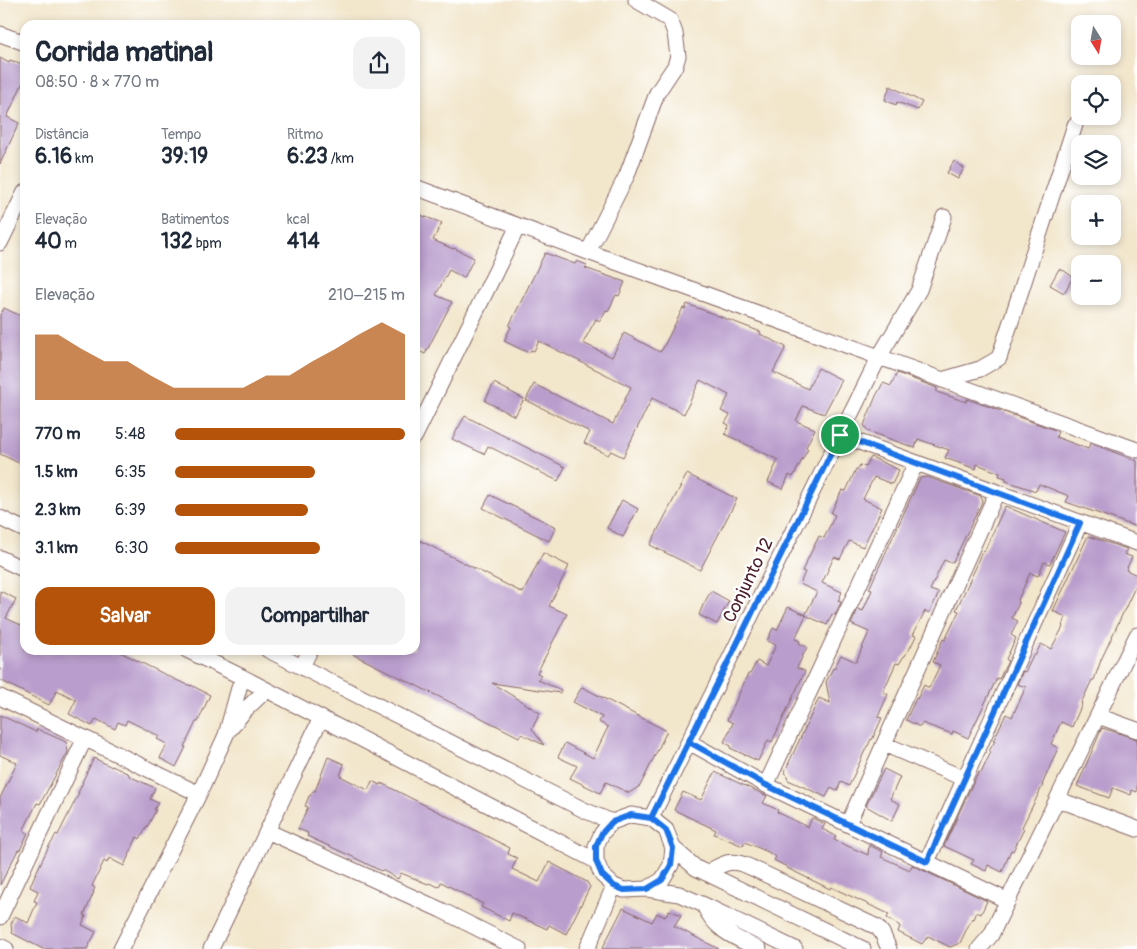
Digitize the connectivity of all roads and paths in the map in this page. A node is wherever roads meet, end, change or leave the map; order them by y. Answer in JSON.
{"nodes":[{"id":1,"x":636,"y":0,"type":"edge"},
{"id":2,"x":0,"y":34,"type":"edge"},
{"id":3,"x":20,"y":41,"type":"edge"},
{"id":4,"x":1075,"y":125,"type":"dead end"},
{"id":5,"x":420,"y":189,"type":"edge"},
{"id":6,"x":20,"y":202,"type":"edge"},
{"id":7,"x":944,"y":217,"type":"dead end"},
{"id":8,"x":518,"y":226,"type":"junction"},
{"id":9,"x":0,"y":243,"type":"edge"},
{"id":10,"x":588,"y":252,"type":"junction"},
{"id":11,"x":879,"y":357,"type":"junction"},
{"id":12,"x":942,"y":380,"type":"junction"},
{"id":13,"x":420,"y":426,"type":"edge"},
{"id":14,"x":840,"y":435,"type":"junction"},
{"id":15,"x":1137,"y":450,"type":"edge"},
{"id":16,"x":916,"y":463,"type":"junction"},
{"id":17,"x":997,"y":492,"type":"junction"},
{"id":18,"x":0,"y":518,"type":"edge"},
{"id":19,"x":1080,"y":523,"type":"junction"},
{"id":20,"x":20,"y":528,"type":"edge"},
{"id":21,"x":1137,"y":543,"type":"edge"},
{"id":22,"x":0,"y":558,"type":"edge"},
{"id":23,"x":20,"y":568,"type":"edge"},
{"id":24,"x":1137,"y":637,"type":"edge"},
{"id":25,"x":198,"y":655,"type":"edge"},
{"id":26,"x":278,"y":655,"type":"edge"},
{"id":27,"x":308,"y":655,"type":"edge"},
{"id":28,"x":302,"y":667,"type":"junction"},
{"id":29,"x":242,"y":677,"type":"junction"},
{"id":30,"x":266,"y":690,"type":"junction"},
{"id":31,"x":0,"y":697,"type":"edge"},
{"id":32,"x":1098,"y":716,"type":"junction"},
{"id":33,"x":321,"y":718,"type":"junction"},
{"id":34,"x":1137,"y":730,"type":"edge"},
{"id":35,"x":226,"y":735,"type":"junction"},
{"id":36,"x":85,"y":738,"type":"junction"},
{"id":37,"x":689,"y":742,"type":"junction"},
{"id":38,"x":884,"y":744,"type":"junction"},
{"id":39,"x":964,"y":779,"type":"junction"},
{"id":40,"x":766,"y":785,"type":"junction"},
{"id":41,"x":199,"y":794,"type":"junction"},
{"id":42,"x":1057,"y":799,"type":"junction"},
{"id":43,"x":651,"y":818,"type":"junction"},
{"id":44,"x":612,"y":822,"type":"junction"},
{"id":45,"x":848,"y":824,"type":"junction"},
{"id":46,"x":1137,"y":829,"type":"edge"},
{"id":47,"x":267,"y":831,"type":"junction"},
{"id":48,"x":673,"y":848,"type":"junction"},
{"id":49,"x":596,"y":861,"type":"junction"},
{"id":50,"x":927,"y":862,"type":"junction"},
{"id":51,"x":706,"y":873,"type":"junction"},
{"id":52,"x":614,"y":886,"type":"junction"},
{"id":53,"x":647,"y":889,"type":"junction"},
{"id":54,"x":1008,"y":900,"type":"junction"},
{"id":55,"x":704,"y":905,"type":"junction"},
{"id":56,"x":0,"y":916,"type":"edge"},
{"id":57,"x":991,"y":942,"type":"edge"},
{"id":58,"x":0,"y":946,"type":"edge"},
{"id":59,"x":6,"y":949,"type":"edge"},
{"id":60,"x":121,"y":949,"type":"edge"},
{"id":61,"x":212,"y":949,"type":"edge"},
{"id":62,"x":519,"y":949,"type":"edge"},
{"id":63,"x":587,"y":949,"type":"edge"},
{"id":64,"x":759,"y":949,"type":"edge"},
{"id":65,"x":795,"y":949,"type":"edge"},
{"id":66,"x":863,"y":949,"type":"edge"},
{"id":67,"x":889,"y":949,"type":"edge"},
{"id":68,"x":979,"y":949,"type":"edge"}],
"edges":[{"from":1,"to":10,"type":"street"},
{"from":2,"to":3,"type":"street"},
{"from":4,"to":12,"type":"street"},
{"from":5,"to":8,"type":"street"},
{"from":6,"to":9,"type":"street"},
{"from":7,"to":11,"type":"street","name":"Conjunto 12"},
{"from":8,"to":10,"type":"street"},
{"from":8,"to":13,"type":"street"},
{"from":10,"to":11,"type":"street"},
{"from":11,"to":12,"type":"street"},
{"from":11,"to":14,"type":"street","name":"Conjunto 12"},
{"from":12,"to":15,"type":"street"},
{"from":14,"to":16,"type":"street"},
{"from":14,"to":37,"type":"street","name":"Conjunto 12"},
{"from":16,"to":17,"type":"street"},
{"from":16,"to":40,"type":"street"},
{"from":17,"to":19,"type":"street"},
{"from":17,"to":38,"type":"street"},
{"from":18,"to":20,"type":"street"},
{"from":19,"to":21,"type":"street"},
{"from":19,"to":39,"type":"street"},
{"from":22,"to":23,"type":"street"},
{"from":24,"to":32,"type":"street"},
{"from":25,"to":29,"type":"street"},
{"from":26,"to":28,"type":"street"},
{"from":27,"to":28,"type":"street"},
{"from":28,"to":44,"type":"street"},
{"from":29,"to":30,"type":"street"},
{"from":29,"to":35,"type":"street"},
{"from":30,"to":33,"type":"street"},
{"from":30,"to":35,"type":"street"},
{"from":31,"to":36,"type":"street"},
{"from":32,"to":34,"type":"street"},
{"from":32,"to":42,"type":"street"},
{"from":33,"to":47,"type":"street"},
{"from":33,"to":49,"type":"street"},
{"from":35,"to":41,"type":"street"},
{"from":36,"to":41,"type":"street"},
{"from":36,"to":56,"type":"street"},
{"from":37,"to":40,"type":"street"},
{"from":37,"to":43,"type":"street","name":"Conjunto 12"},
{"from":38,"to":39,"type":"street"},
{"from":38,"to":45,"type":"street"},
{"from":39,"to":50,"type":"street"},
{"from":40,"to":45,"type":"street"},
{"from":41,"to":60,"type":"street"},
{"from":42,"to":46,"type":"street"},
{"from":42,"to":54,"type":"street"},
{"from":43,"to":44,"type":"street"},
{"from":43,"to":48,"type":"street"},
{"from":44,"to":49,"type":"street"},
{"from":45,"to":50,"type":"street"},
{"from":47,"to":61,"type":"street"},
{"from":47,"to":62,"type":"street"},
{"from":48,"to":51,"type":"street"},
{"from":48,"to":53,"type":"street"},
{"from":49,"to":52,"type":"street"},
{"from":50,"to":54,"type":"street"},
{"from":51,"to":66,"type":"street"},
{"from":51,"to":67,"type":"street"},
{"from":52,"to":53,"type":"street"},
{"from":52,"to":63,"type":"street"},
{"from":53,"to":55,"type":"street"},
{"from":54,"to":57,"type":"street"},
{"from":55,"to":64,"type":"street"},
{"from":55,"to":65,"type":"street"},
{"from":57,"to":68,"type":"street"},
{"from":58,"to":59,"type":"street"}]}
